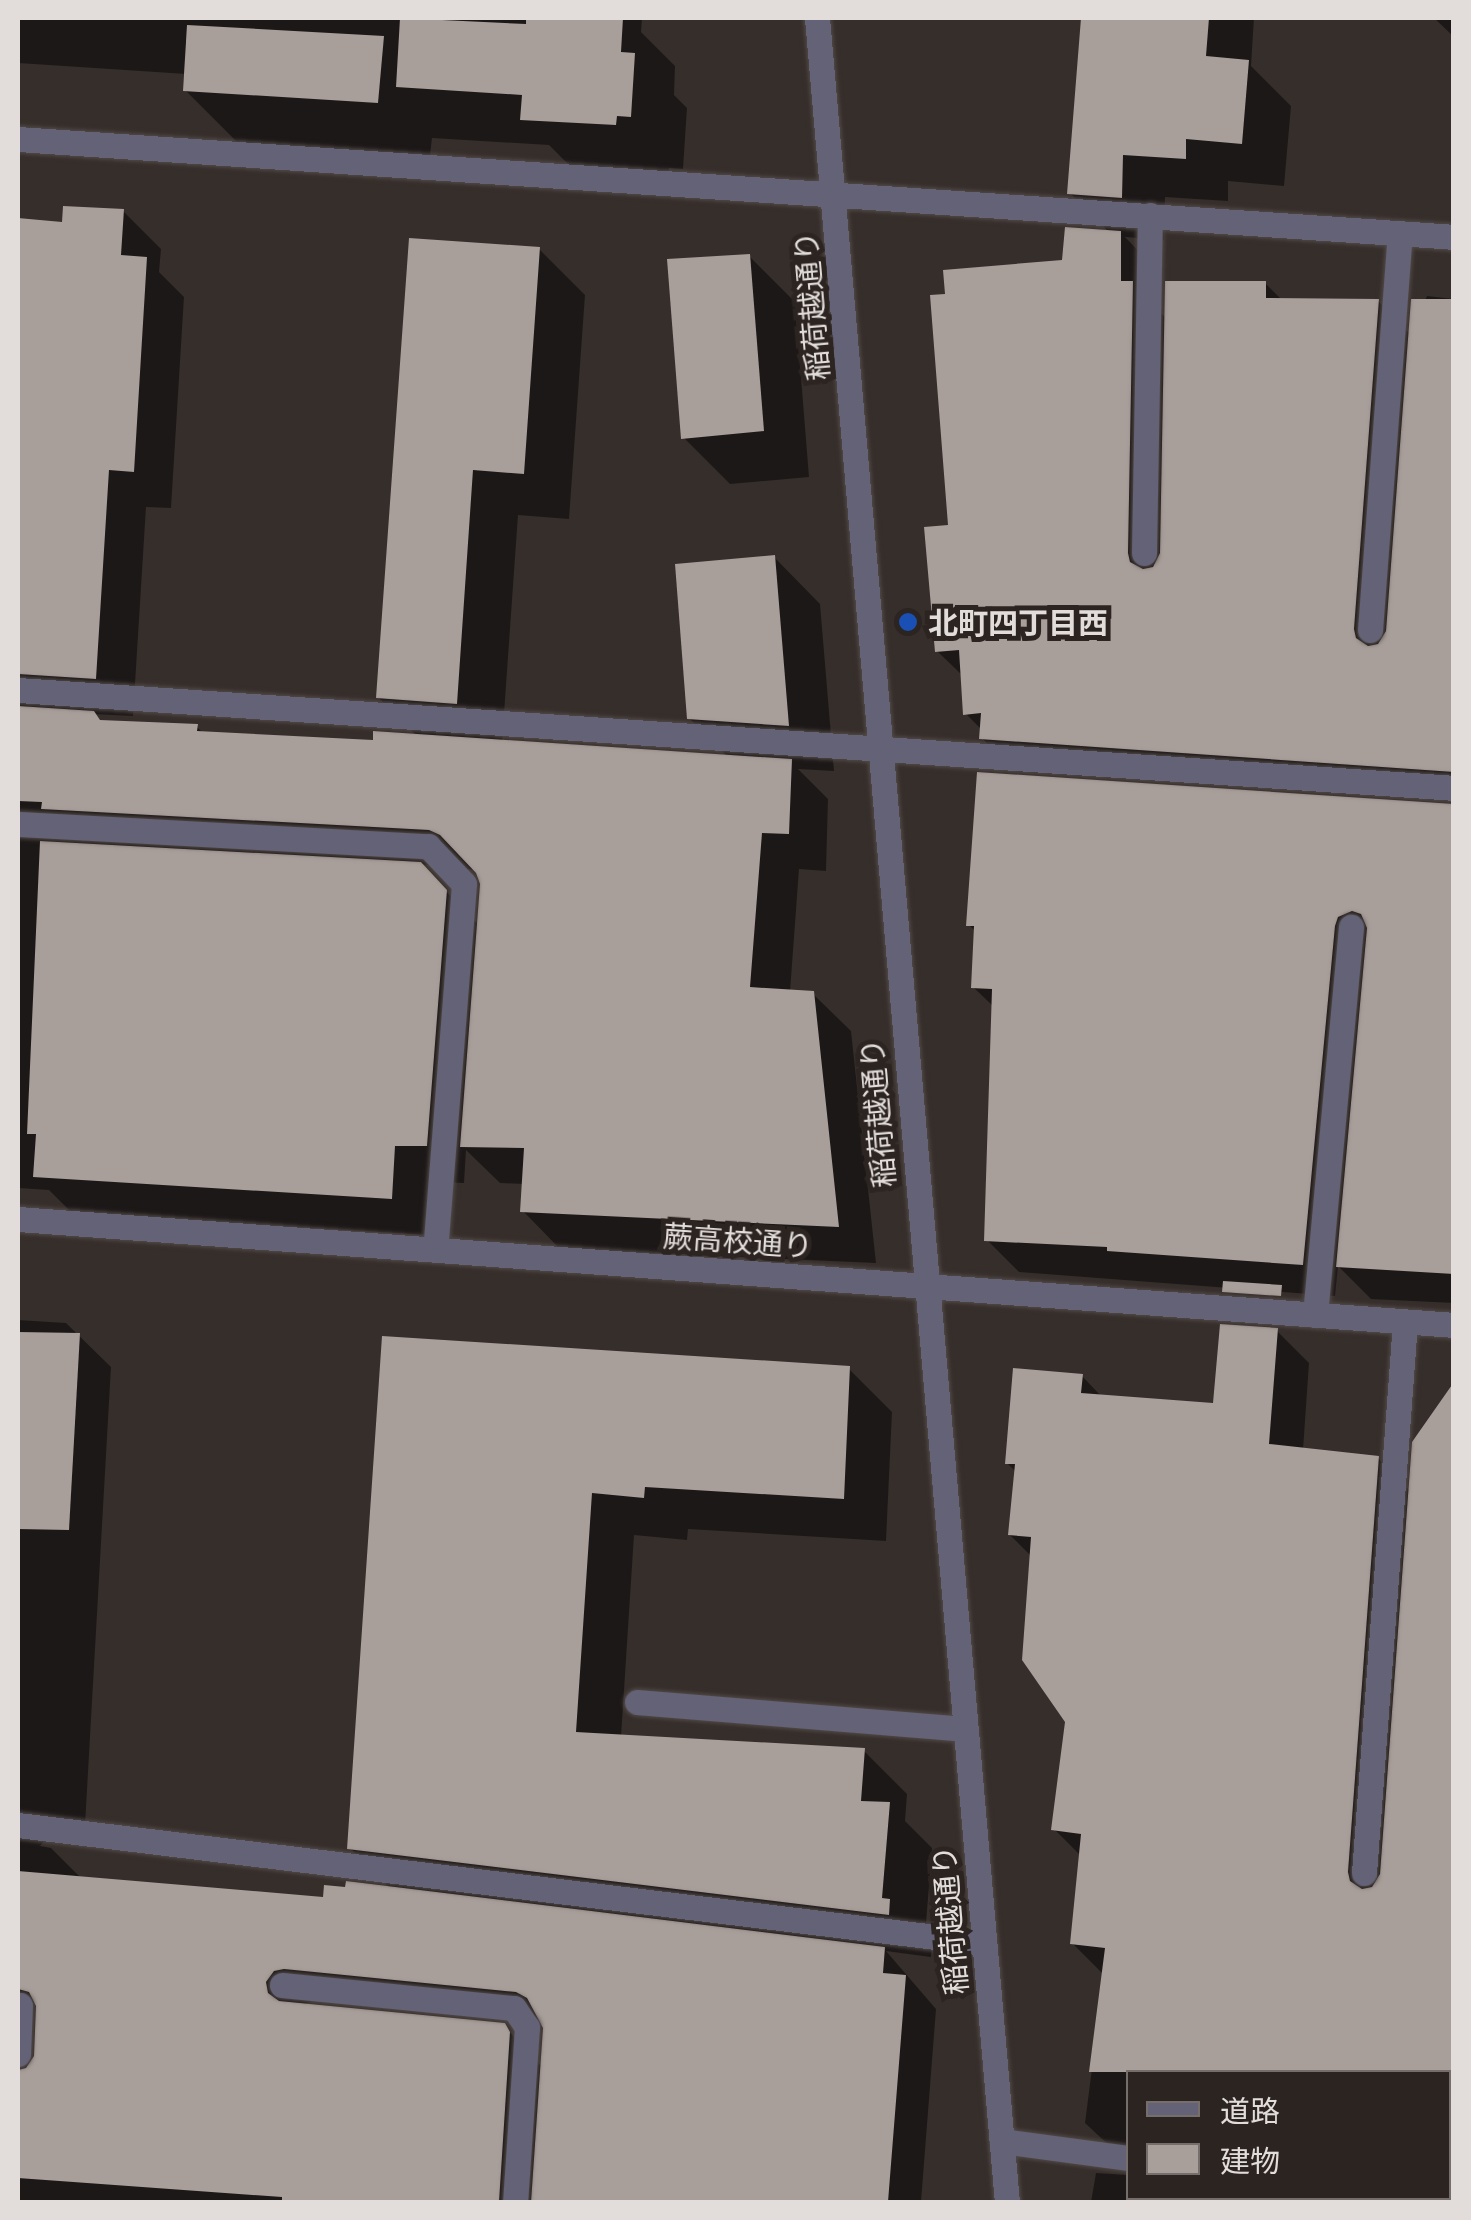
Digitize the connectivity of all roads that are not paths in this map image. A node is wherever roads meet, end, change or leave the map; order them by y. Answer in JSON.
{"nodes":[{"id":1,"x":817,"y":18,"type":"edge"},
{"id":2,"x":18,"y":139,"type":"edge"},
{"id":3,"x":834,"y":193,"type":"junction"},
{"id":4,"x":1150,"y":215,"type":"junction"},
{"id":5,"x":1400,"y":233,"type":"junction"},
{"id":6,"x":1454,"y":237,"type":"edge"},
{"id":7,"x":1144,"y":553,"type":"dead end"},
{"id":8,"x":1370,"y":630,"type":"dead end"},
{"id":9,"x":18,"y":690,"type":"edge"},
{"id":10,"x":880,"y":749,"type":"junction"},
{"id":11,"x":1454,"y":788,"type":"edge"},
{"id":12,"x":18,"y":824,"type":"edge"},
{"id":13,"x":1351,"y":927,"type":"dead end"},
{"id":14,"x":18,"y":1219,"type":"edge"},
{"id":15,"x":436,"y":1250,"type":"junction"},
{"id":16,"x":924,"y":1286,"type":"junction"},
{"id":17,"x":1315,"y":1315,"type":"junction"},
{"id":18,"x":1405,"y":1322,"type":"junction"},
{"id":19,"x":1454,"y":1325,"type":"edge"},
{"id":20,"x":637,"y":1702,"type":"dead end"},
{"id":21,"x":964,"y":1729,"type":"junction"},
{"id":22,"x":18,"y":1825,"type":"edge"},
{"id":23,"x":1364,"y":1873,"type":"dead end"},
{"id":24,"x":984,"y":1942,"type":"junction"},
{"id":25,"x":282,"y":1985,"type":"dead end"},
{"id":26,"x":20,"y":2006,"type":"dead end"},
{"id":27,"x":18,"y":2054,"type":"edge"},
{"id":28,"x":1002,"y":2141,"type":"junction"},
{"id":29,"x":1126,"y":2158,"type":"edge"},
{"id":30,"x":515,"y":2202,"type":"edge"},
{"id":31,"x":1007,"y":2202,"type":"edge"}],
"edges":[{"from":1,"to":3,"type":"street","name":"稲荷越通り"},
{"from":2,"to":3,"type":"street"},
{"from":3,"to":4,"type":"street"},
{"from":3,"to":10,"type":"street","name":"稲荷越通り"},
{"from":4,"to":5,"type":"street"},
{"from":4,"to":7,"type":"street"},
{"from":5,"to":6,"type":"street"},
{"from":5,"to":8,"type":"street"},
{"from":9,"to":10,"type":"street"},
{"from":10,"to":11,"type":"street"},
{"from":10,"to":16,"type":"street","name":"稲荷越通り"},
{"from":12,"to":15,"type":"street"},
{"from":13,"to":17,"type":"street"},
{"from":14,"to":15,"type":"street","name":"蕨高校通り"},
{"from":15,"to":16,"type":"street","name":"蕨高校通り"},
{"from":16,"to":17,"type":"street","name":"蕨高校通り"},
{"from":16,"to":21,"type":"street","name":"稲荷越通り"},
{"from":17,"to":18,"type":"street","name":"蕨高校通り"},
{"from":18,"to":19,"type":"street","name":"蕨高校通り"},
{"from":18,"to":23,"type":"street"},
{"from":20,"to":21,"type":"street"},
{"from":21,"to":24,"type":"street","name":"稲荷越通り"},
{"from":22,"to":24,"type":"street"},
{"from":24,"to":28,"type":"street","name":"稲荷越通り"},
{"from":25,"to":30,"type":"street"},
{"from":26,"to":27,"type":"street"},
{"from":28,"to":29,"type":"street"},
{"from":28,"to":31,"type":"street","name":"稲荷越通り"}]}
